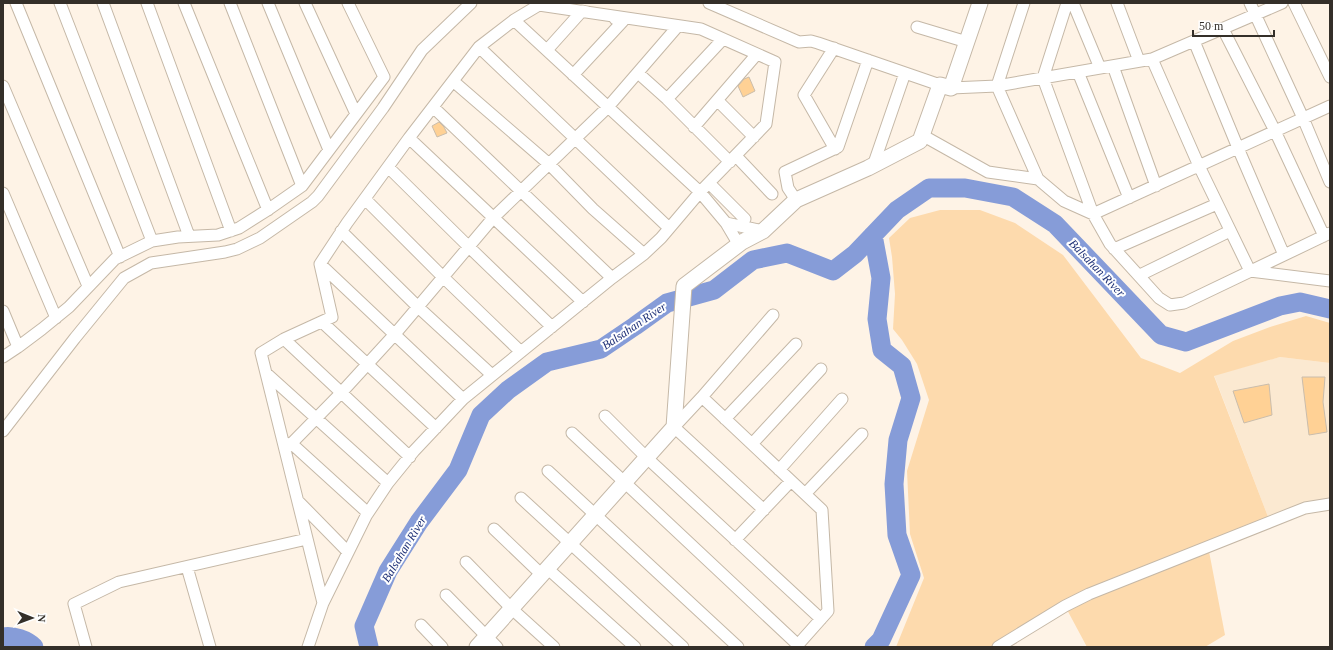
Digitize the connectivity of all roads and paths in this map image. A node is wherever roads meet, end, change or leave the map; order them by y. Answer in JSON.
{"nodes":[{"id":1,"x":16,"y":3,"type":"edge"},
{"id":2,"x":60,"y":3,"type":"edge"},
{"id":3,"x":103,"y":3,"type":"edge"},
{"id":4,"x":147,"y":3,"type":"edge"},
{"id":5,"x":184,"y":3,"type":"edge"},
{"id":6,"x":230,"y":3,"type":"edge"},
{"id":7,"x":268,"y":3,"type":"edge"},
{"id":8,"x":305,"y":3,"type":"edge"},
{"id":9,"x":348,"y":3,"type":"edge"},
{"id":10,"x":471,"y":3,"type":"edge"},
{"id":11,"x":709,"y":3,"type":"edge"},
{"id":12,"x":1024,"y":3,"type":"edge"},
{"id":13,"x":1067,"y":3,"type":"edge"},
{"id":14,"x":1073,"y":3,"type":"edge"},
{"id":15,"x":1117,"y":3,"type":"edge"},
{"id":16,"x":1250,"y":3,"type":"edge"},
{"id":17,"x":1282,"y":3,"type":"edge"},
{"id":18,"x":1294,"y":3,"type":"edge"},
{"id":19,"x":978,"y":4,"type":"edge"},
{"id":20,"x":582,"y":11,"type":"junction"},
{"id":21,"x":1255,"y":15,"type":"junction"},
{"id":22,"x":514,"y":20,"type":"junction"},
{"id":23,"x":678,"y":26,"type":"junction"},
{"id":24,"x":917,"y":27,"type":"dead end"},
{"id":25,"x":1223,"y":28,"type":"junction"},
{"id":26,"x":722,"y":39,"type":"junction"},
{"id":27,"x":1194,"y":41,"type":"junction"},
{"id":28,"x":967,"y":42,"type":"junction"},
{"id":29,"x":479,"y":47,"type":"junction"},
{"id":30,"x":834,"y":48,"type":"junction"},
{"id":31,"x":547,"y":50,"type":"junction"},
{"id":32,"x":757,"y":54,"type":"junction"},
{"id":33,"x":1152,"y":59,"type":"junction"},
{"id":34,"x":868,"y":60,"type":"junction"},
{"id":35,"x":1139,"y":61,"type":"junction"},
{"id":36,"x":1113,"y":66,"type":"junction"},
{"id":37,"x":1100,"y":68,"type":"junction"},
{"id":38,"x":1078,"y":72,"type":"junction"},
{"id":39,"x":638,"y":73,"type":"junction"},
{"id":40,"x":905,"y":73,"type":"junction"},
{"id":41,"x":573,"y":75,"type":"junction"},
{"id":42,"x":1330,"y":77,"type":"edge"},
{"id":43,"x":1043,"y":78,"type":"junction"},
{"id":44,"x":453,"y":81,"type":"junction"},
{"id":45,"x":3,"y":86,"type":"edge"},
{"id":46,"x":946,"y":86,"type":"junction"},
{"id":47,"x":997,"y":86,"type":"junction"},
{"id":48,"x":667,"y":99,"type":"junction"},
{"id":49,"x":718,"y":101,"type":"junction"},
{"id":50,"x":1330,"y":106,"type":"edge"},
{"id":51,"x":433,"y":107,"type":"junction"},
{"id":52,"x":608,"y":107,"type":"junction"},
{"id":53,"x":356,"y":114,"type":"junction"},
{"id":54,"x":1303,"y":118,"type":"junction"},
{"id":55,"x":694,"y":127,"type":"junction"},
{"id":56,"x":1275,"y":131,"type":"junction"},
{"id":57,"x":922,"y":135,"type":"junction"},
{"id":58,"x":754,"y":137,"type":"junction"},
{"id":59,"x":409,"y":138,"type":"junction"},
{"id":60,"x":575,"y":139,"type":"junction"},
{"id":61,"x":1238,"y":148,"type":"junction"},
{"id":62,"x":835,"y":149,"type":"junction"},
{"id":63,"x":328,"y":150,"type":"junction"},
{"id":64,"x":733,"y":159,"type":"junction"},
{"id":65,"x":549,"y":164,"type":"junction"},
{"id":66,"x":873,"y":166,"type":"junction"},
{"id":67,"x":1199,"y":166,"type":"junction"},
{"id":68,"x":388,"y":167,"type":"junction"},
{"id":69,"x":1038,"y":179,"type":"junction"},
{"id":70,"x":1330,"y":182,"type":"edge"},
{"id":71,"x":709,"y":183,"type":"junction"},
{"id":72,"x":302,"y":186,"type":"junction"},
{"id":73,"x":1156,"y":186,"type":"junction"},
{"id":74,"x":521,"y":191,"type":"junction"},
{"id":75,"x":700,"y":192,"type":"junction"},
{"id":76,"x":3,"y":193,"type":"edge"},
{"id":77,"x":772,"y":194,"type":"dead end"},
{"id":78,"x":1129,"y":198,"type":"junction"},
{"id":79,"x":365,"y":199,"type":"junction"},
{"id":80,"x":796,"y":200,"type":"junction"},
{"id":81,"x":1218,"y":204,"type":"junction"},
{"id":82,"x":268,"y":210,"type":"junction"},
{"id":83,"x":1093,"y":214,"type":"junction"},
{"id":84,"x":493,"y":218,"type":"junction"},
{"id":85,"x":745,"y":219,"type":"dead end"},
{"id":86,"x":726,"y":223,"type":"junction"},
{"id":87,"x":669,"y":228,"type":"junction"},
{"id":88,"x":231,"y":231,"type":"junction"},
{"id":89,"x":341,"y":231,"type":"junction"},
{"id":90,"x":763,"y":231,"type":"junction"},
{"id":91,"x":1230,"y":231,"type":"junction"},
{"id":92,"x":1327,"y":234,"type":"edge"},
{"id":93,"x":189,"y":236,"type":"junction"},
{"id":94,"x":152,"y":241,"type":"junction"},
{"id":95,"x":738,"y":245,"type":"junction"},
{"id":96,"x":469,"y":247,"type":"junction"},
{"id":97,"x":1114,"y":249,"type":"junction"},
{"id":98,"x":644,"y":254,"type":"junction"},
{"id":99,"x":1284,"y":254,"type":"junction"},
{"id":100,"x":120,"y":257,"type":"junction"},
{"id":101,"x":320,"y":264,"type":"junction"},
{"id":102,"x":1250,"y":271,"type":"junction"},
{"id":103,"x":1140,"y":276,"type":"junction"},
{"id":104,"x":443,"y":277,"type":"junction"},
{"id":105,"x":612,"y":278,"type":"junction"},
{"id":106,"x":1330,"y":281,"type":"edge"},
{"id":107,"x":88,"y":286,"type":"junction"},
{"id":108,"x":583,"y":302,"type":"junction"},
{"id":109,"x":418,"y":306,"type":"junction"},
{"id":110,"x":3,"y":311,"type":"edge"},
{"id":111,"x":773,"y":315,"type":"dead end"},
{"id":112,"x":56,"y":318,"type":"junction"},
{"id":113,"x":322,"y":322,"type":"junction"},
{"id":114,"x":552,"y":327,"type":"junction"},
{"id":115,"x":394,"y":334,"type":"junction"},
{"id":116,"x":284,"y":339,"type":"junction"},
{"id":117,"x":796,"y":344,"type":"dead end"},
{"id":118,"x":18,"y":347,"type":"junction"},
{"id":119,"x":521,"y":352,"type":"junction"},
{"id":120,"x":3,"y":357,"type":"edge"},
{"id":121,"x":367,"y":364,"type":"junction"},
{"id":122,"x":821,"y":369,"type":"dead end"},
{"id":123,"x":266,"y":373,"type":"junction"},
{"id":124,"x":492,"y":376,"type":"junction"},
{"id":125,"x":341,"y":393,"type":"junction"},
{"id":126,"x":702,"y":397,"type":"junction"},
{"id":127,"x":463,"y":399,"type":"junction"},
{"id":128,"x":842,"y":399,"type":"dead end"},
{"id":129,"x":605,"y":416,"type":"dead end"},
{"id":130,"x":316,"y":419,"type":"junction"},
{"id":131,"x":725,"y":419,"type":"junction"},
{"id":132,"x":674,"y":427,"type":"junction"},
{"id":133,"x":436,"y":428,"type":"junction"},
{"id":134,"x":3,"y":431,"type":"edge"},
{"id":135,"x":572,"y":433,"type":"dead end"},
{"id":136,"x":862,"y":434,"type":"dead end"},
{"id":137,"x":752,"y":444,"type":"junction"},
{"id":138,"x":288,"y":446,"type":"junction"},
{"id":139,"x":410,"y":456,"type":"junction"},
{"id":140,"x":647,"y":458,"type":"junction"},
{"id":141,"x":779,"y":470,"type":"junction"},
{"id":142,"x":548,"y":471,"type":"dead end"},
{"id":143,"x":791,"y":481,"type":"junction"},
{"id":144,"x":388,"y":483,"type":"junction"},
{"id":145,"x":624,"y":483,"type":"junction"},
{"id":146,"x":805,"y":494,"type":"junction"},
{"id":147,"x":521,"y":498,"type":"dead end"},
{"id":148,"x":298,"y":501,"type":"junction"},
{"id":149,"x":1330,"y":504,"type":"edge"},
{"id":150,"x":764,"y":510,"type":"junction"},
{"id":151,"x":368,"y":513,"type":"junction"},
{"id":152,"x":596,"y":515,"type":"junction"},
{"id":153,"x":494,"y":529,"type":"dead end"},
{"id":154,"x":308,"y":539,"type":"junction"},
{"id":155,"x":735,"y":540,"type":"junction"},
{"id":156,"x":570,"y":544,"type":"junction"},
{"id":157,"x":348,"y":552,"type":"junction"},
{"id":158,"x":466,"y":562,"type":"dead end"},
{"id":159,"x":188,"y":567,"type":"junction"},
{"id":160,"x":545,"y":572,"type":"junction"},
{"id":161,"x":446,"y":595,"type":"dead end"},
{"id":162,"x":324,"y":603,"type":"junction"},
{"id":163,"x":512,"y":609,"type":"junction"},
{"id":164,"x":821,"y":619,"type":"junction"},
{"id":165,"x":421,"y":625,"type":"dead end"},
{"id":166,"x":487,"y":644,"type":"edge"},
{"id":167,"x":797,"y":646,"type":"edge"},
{"id":168,"x":86,"y":647,"type":"edge"},
{"id":169,"x":210,"y":647,"type":"edge"},
{"id":170,"x":308,"y":647,"type":"edge"},
{"id":171,"x":442,"y":647,"type":"edge"},
{"id":172,"x":554,"y":647,"type":"edge"},
{"id":173,"x":635,"y":647,"type":"edge"},
{"id":174,"x":683,"y":647,"type":"edge"},
{"id":175,"x":738,"y":647,"type":"edge"},
{"id":176,"x":998,"y":647,"type":"edge"}],
"edges":[{"from":1,"to":100,"type":"street"},
{"from":2,"to":94,"type":"street"},
{"from":3,"to":93,"type":"street"},
{"from":4,"to":88,"type":"street"},
{"from":5,"to":82,"type":"street"},
{"from":6,"to":72,"type":"street"},
{"from":7,"to":63,"type":"street"},
{"from":8,"to":53,"type":"street"},
{"from":9,"to":53,"type":"street"},
{"from":10,"to":134,"type":"street"},
{"from":11,"to":30,"type":"street"},
{"from":12,"to":47,"type":"street"},
{"from":13,"to":43,"type":"street"},
{"from":14,"to":37,"type":"street"},
{"from":15,"to":35,"type":"street"},
{"from":16,"to":21,"type":"street"},
{"from":17,"to":21,"type":"street"},
{"from":18,"to":42,"type":"street"},
{"from":19,"to":28,"type":"street"},
{"from":20,"to":22,"type":"street"},
{"from":20,"to":23,"type":"street"},
{"from":20,"to":31,"type":"street"},
{"from":20,"to":41,"type":"street"},
{"from":21,"to":25,"type":"street"},
{"from":21,"to":54,"type":"street"},
{"from":22,"to":29,"type":"street"},
{"from":22,"to":31,"type":"street"},
{"from":23,"to":26,"type":"street"},
{"from":23,"to":39,"type":"street"},
{"from":24,"to":28,"type":"street"},
{"from":25,"to":27,"type":"street"},
{"from":25,"to":56,"type":"street"},
{"from":26,"to":32,"type":"street"},
{"from":26,"to":48,"type":"street"},
{"from":27,"to":33,"type":"street"},
{"from":27,"to":61,"type":"street"},
{"from":28,"to":46,"type":"street"},
{"from":29,"to":44,"type":"street"},
{"from":29,"to":60,"type":"street"},
{"from":30,"to":34,"type":"street"},
{"from":30,"to":62,"type":"street"},
{"from":31,"to":41,"type":"street"},
{"from":32,"to":49,"type":"street"},
{"from":32,"to":58,"type":"street"},
{"from":33,"to":35,"type":"street"},
{"from":33,"to":67,"type":"street"},
{"from":34,"to":40,"type":"street"},
{"from":34,"to":62,"type":"street"},
{"from":35,"to":36,"type":"street"},
{"from":36,"to":37,"type":"street"},
{"from":36,"to":73,"type":"street"},
{"from":37,"to":38,"type":"street"},
{"from":38,"to":43,"type":"street"},
{"from":38,"to":78,"type":"street"},
{"from":39,"to":48,"type":"street"},
{"from":39,"to":52,"type":"street"},
{"from":40,"to":46,"type":"street"},
{"from":40,"to":66,"type":"street"},
{"from":41,"to":52,"type":"street"},
{"from":43,"to":47,"type":"street"},
{"from":43,"to":83,"type":"street"},
{"from":44,"to":51,"type":"street"},
{"from":44,"to":65,"type":"street"},
{"from":45,"to":107,"type":"street"},
{"from":46,"to":47,"type":"street"},
{"from":46,"to":57,"type":"street"},
{"from":47,"to":69,"type":"street"},
{"from":48,"to":55,"type":"street"},
{"from":49,"to":55,"type":"street"},
{"from":49,"to":58,"type":"street"},
{"from":50,"to":54,"type":"street"},
{"from":51,"to":59,"type":"street"},
{"from":51,"to":74,"type":"street"},
{"from":52,"to":60,"type":"street"},
{"from":52,"to":75,"type":"street"},
{"from":53,"to":63,"type":"street"},
{"from":54,"to":56,"type":"street"},
{"from":54,"to":70,"type":"street"},
{"from":55,"to":64,"type":"street"},
{"from":56,"to":61,"type":"street"},
{"from":56,"to":92,"type":"street"},
{"from":57,"to":66,"type":"street"},
{"from":57,"to":69,"type":"street"},
{"from":58,"to":64,"type":"street"},
{"from":59,"to":68,"type":"street"},
{"from":59,"to":84,"type":"street"},
{"from":60,"to":65,"type":"street"},
{"from":60,"to":87,"type":"street"},
{"from":61,"to":67,"type":"street"},
{"from":61,"to":99,"type":"street"},
{"from":62,"to":80,"type":"street"},
{"from":63,"to":72,"type":"street"},
{"from":64,"to":71,"type":"street"},
{"from":64,"to":77,"type":"street"},
{"from":65,"to":74,"type":"street"},
{"from":65,"to":98,"type":"street"},
{"from":66,"to":80,"type":"street"},
{"from":67,"to":73,"type":"street"},
{"from":67,"to":81,"type":"street"},
{"from":68,"to":79,"type":"street"},
{"from":68,"to":96,"type":"street"},
{"from":69,"to":83,"type":"street"},
{"from":71,"to":75,"type":"street"},
{"from":71,"to":85,"type":"street"},
{"from":72,"to":82,"type":"street"},
{"from":73,"to":78,"type":"street"},
{"from":74,"to":84,"type":"street"},
{"from":74,"to":105,"type":"street"},
{"from":75,"to":86,"type":"street"},
{"from":75,"to":87,"type":"street"},
{"from":76,"to":112,"type":"street"},
{"from":78,"to":83,"type":"street"},
{"from":79,"to":89,"type":"street"},
{"from":79,"to":104,"type":"street"},
{"from":80,"to":90,"type":"street"},
{"from":81,"to":91,"type":"street"},
{"from":81,"to":97,"type":"street"},
{"from":82,"to":88,"type":"street"},
{"from":83,"to":97,"type":"street"},
{"from":84,"to":96,"type":"street"},
{"from":84,"to":108,"type":"street"},
{"from":86,"to":90,"type":"street"},
{"from":86,"to":95,"type":"street"},
{"from":87,"to":98,"type":"street"},
{"from":88,"to":93,"type":"street"},
{"from":89,"to":101,"type":"street"},
{"from":89,"to":109,"type":"street"},
{"from":90,"to":95,"type":"street"},
{"from":91,"to":102,"type":"street"},
{"from":91,"to":103,"type":"street"},
{"from":92,"to":99,"type":"street"},
{"from":93,"to":94,"type":"street"},
{"from":94,"to":100,"type":"street"},
{"from":95,"to":132,"type":"street"},
{"from":96,"to":104,"type":"street"},
{"from":96,"to":114,"type":"street"},
{"from":97,"to":103,"type":"street"},
{"from":98,"to":105,"type":"street"},
{"from":99,"to":102,"type":"street"},
{"from":100,"to":107,"type":"street"},
{"from":101,"to":113,"type":"street"},
{"from":101,"to":115,"type":"street"},
{"from":102,"to":103,"type":"street"},
{"from":102,"to":106,"type":"street"},
{"from":104,"to":109,"type":"street"},
{"from":104,"to":119,"type":"street"},
{"from":105,"to":108,"type":"street"},
{"from":107,"to":112,"type":"street"},
{"from":108,"to":114,"type":"street"},
{"from":109,"to":115,"type":"street"},
{"from":109,"to":124,"type":"street"},
{"from":110,"to":118,"type":"street"},
{"from":111,"to":126,"type":"street"},
{"from":112,"to":118,"type":"street"},
{"from":113,"to":116,"type":"street"},
{"from":113,"to":121,"type":"street"},
{"from":114,"to":119,"type":"street"},
{"from":115,"to":121,"type":"street"},
{"from":115,"to":127,"type":"street"},
{"from":116,"to":123,"type":"street"},
{"from":116,"to":125,"type":"street"},
{"from":117,"to":131,"type":"street"},
{"from":118,"to":120,"type":"street"},
{"from":119,"to":124,"type":"street"},
{"from":121,"to":125,"type":"street"},
{"from":121,"to":133,"type":"street"},
{"from":122,"to":137,"type":"street"},
{"from":123,"to":130,"type":"street"},
{"from":123,"to":138,"type":"street"},
{"from":124,"to":127,"type":"street"},
{"from":125,"to":130,"type":"street"},
{"from":125,"to":139,"type":"street"},
{"from":126,"to":131,"type":"street"},
{"from":126,"to":132,"type":"street"},
{"from":127,"to":133,"type":"street"},
{"from":128,"to":141,"type":"street"},
{"from":129,"to":140,"type":"street"},
{"from":130,"to":138,"type":"street"},
{"from":130,"to":144,"type":"street"},
{"from":131,"to":137,"type":"street"},
{"from":132,"to":140,"type":"street"},
{"from":132,"to":150,"type":"street"},
{"from":133,"to":139,"type":"street"},
{"from":135,"to":145,"type":"street"},
{"from":136,"to":146,"type":"street"},
{"from":137,"to":141,"type":"street"},
{"from":138,"to":148,"type":"street"},
{"from":138,"to":151,"type":"street"},
{"from":139,"to":144,"type":"street"},
{"from":140,"to":145,"type":"street"},
{"from":140,"to":155,"type":"street"},
{"from":141,"to":143,"type":"street"},
{"from":142,"to":152,"type":"street"},
{"from":143,"to":146,"type":"street"},
{"from":143,"to":150,"type":"street"},
{"from":144,"to":151,"type":"street"},
{"from":145,"to":152,"type":"street"},
{"from":145,"to":167,"type":"street"},
{"from":146,"to":164,"type":"street"},
{"from":147,"to":156,"type":"street"},
{"from":148,"to":154,"type":"street"},
{"from":148,"to":157,"type":"street"},
{"from":149,"to":176,"type":"street"},
{"from":150,"to":155,"type":"street"},
{"from":151,"to":157,"type":"street"},
{"from":152,"to":156,"type":"street"},
{"from":152,"to":175,"type":"street"},
{"from":153,"to":160,"type":"street"},
{"from":154,"to":159,"type":"street"},
{"from":154,"to":162,"type":"street"},
{"from":155,"to":164,"type":"street"},
{"from":156,"to":160,"type":"street"},
{"from":156,"to":174,"type":"street"},
{"from":157,"to":162,"type":"street"},
{"from":158,"to":163,"type":"street"},
{"from":159,"to":168,"type":"street"},
{"from":159,"to":169,"type":"street"},
{"from":160,"to":163,"type":"street"},
{"from":160,"to":173,"type":"street"},
{"from":161,"to":166,"type":"street"},
{"from":162,"to":170,"type":"street"},
{"from":163,"to":166,"type":"street"},
{"from":163,"to":172,"type":"street"},
{"from":164,"to":167,"type":"street"},
{"from":165,"to":171,"type":"street"}]}
